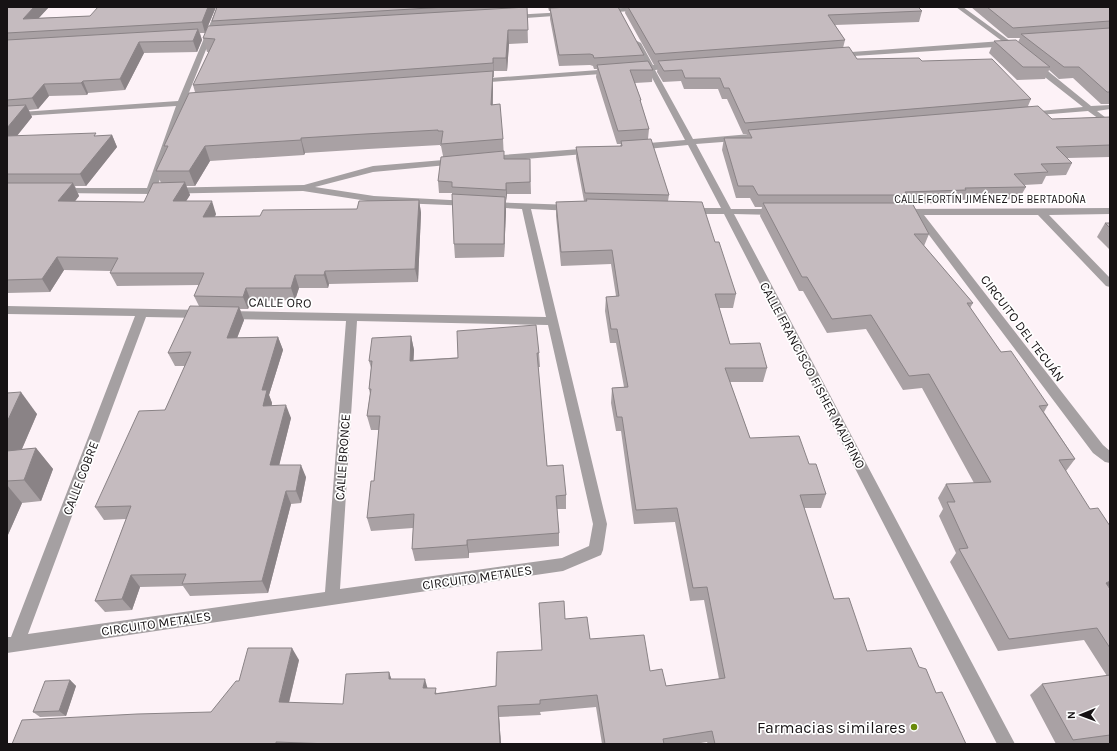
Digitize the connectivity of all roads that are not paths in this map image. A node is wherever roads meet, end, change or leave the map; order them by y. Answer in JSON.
{"nodes":[{"id":1,"x":220,"y":7,"type":"edge"},
{"id":2,"x":959,"y":7,"type":"edge"},
{"id":3,"x":648,"y":9,"type":"edge"},
{"id":4,"x":620,"y":11,"type":"edge"},
{"id":5,"x":595,"y":12,"type":"edge"},
{"id":6,"x":572,"y":13,"type":"edge"},
{"id":7,"x":501,"y":18,"type":"edge"},
{"id":8,"x":633,"y":36,"type":"edge"},
{"id":9,"x":833,"y":55,"type":"edge"},
{"id":10,"x":1031,"y":62,"type":"edge"},
{"id":11,"x":682,"y":66,"type":"edge"},
{"id":12,"x":650,"y":68,"type":"junction"},
{"id":13,"x":467,"y":82,"type":"edge"},
{"id":14,"x":205,"y":102,"type":"edge"},
{"id":15,"x":181,"y":104,"type":"junction"},
{"id":16,"x":1110,"y":107,"type":"edge"},
{"id":17,"x":1090,"y":109,"type":"junction"},
{"id":18,"x":7,"y":115,"type":"edge"},
{"id":19,"x":1018,"y":115,"type":"edge"},
{"id":20,"x":1110,"y":126,"type":"edge"},
{"id":21,"x":771,"y":136,"type":"edge"},
{"id":22,"x":691,"y":142,"type":"junction"},
{"id":23,"x":628,"y":148,"type":"edge"},
{"id":24,"x":604,"y":150,"type":"edge"},
{"id":25,"x":477,"y":160,"type":"edge"},
{"id":26,"x":461,"y":162,"type":"edge"},
{"id":27,"x":303,"y":188,"type":"junction"},
{"id":28,"x":52,"y":191,"type":"edge"},
{"id":29,"x":151,"y":191,"type":"junction"},
{"id":30,"x":526,"y":207,"type":"junction"},
{"id":31,"x":580,"y":208,"type":"edge"},
{"id":32,"x":1110,"y":210,"type":"edge"},
{"id":33,"x":682,"y":211,"type":"edge"},
{"id":34,"x":728,"y":212,"type":"junction"},
{"id":35,"x":783,"y":212,"type":"edge"},
{"id":36,"x":894,"y":212,"type":"edge"},
{"id":37,"x":917,"y":212,"type":"junction"},
{"id":38,"x":1041,"y":212,"type":"junction"},
{"id":39,"x":1110,"y":284,"type":"edge"},
{"id":40,"x":7,"y":310,"type":"edge"},
{"id":41,"x":142,"y":313,"type":"junction"},
{"id":42,"x":352,"y":318,"type":"junction"},
{"id":43,"x":553,"y":321,"type":"junction"},
{"id":44,"x":1110,"y":458,"type":"edge"},
{"id":45,"x":332,"y":597,"type":"junction"},
{"id":46,"x":12,"y":644,"type":"edge"},
{"id":47,"x":1006,"y":744,"type":"edge"}],
"edges":[{"from":1,"to":15,"type":"street"},
{"from":2,"to":9,"type":"street"},
{"from":3,"to":4,"type":"street"},
{"from":4,"to":5,"type":"street"},
{"from":6,"to":7,"type":"street"},
{"from":8,"to":12,"type":"street","name":"CALLE FRANCISCO FISHER MAURINO"},
{"from":10,"to":17,"type":"street"},
{"from":11,"to":12,"type":"street"},
{"from":12,"to":13,"type":"street"},
{"from":12,"to":22,"type":"street","name":"CALLE FRANCISCO FISHER MAURINO"},
{"from":14,"to":15,"type":"street"},
{"from":15,"to":18,"type":"street"},
{"from":15,"to":29,"type":"street"},
{"from":16,"to":17,"type":"street"},
{"from":17,"to":19,"type":"street"},
{"from":17,"to":20,"type":"street"},
{"from":21,"to":22,"type":"street"},
{"from":22,"to":23,"type":"street"},
{"from":22,"to":34,"type":"street","name":"CALLE FRANCISCO FISHER MAURINO"},
{"from":24,"to":25,"type":"street"},
{"from":26,"to":27,"type":"street"},
{"from":27,"to":29,"type":"street"},
{"from":27,"to":30,"type":"street"},
{"from":28,"to":29,"type":"street"},
{"from":30,"to":31,"type":"street"},
{"from":30,"to":43,"type":"street","name":"CIRCUITO METALES"},
{"from":32,"to":38,"type":"street","name":"CALLE FORTÍN JIMÉNEZ DE BERTADOÑA"},
{"from":33,"to":34,"type":"street"},
{"from":34,"to":35,"type":"street"},
{"from":34,"to":47,"type":"street","name":"CALLE FRANCISCO FISHER MAURINO"},
{"from":36,"to":37,"type":"street","name":"CALLE FORTÍN JIMÉNEZ DE BERTADOÑA"},
{"from":37,"to":38,"type":"street","name":"CALLE FORTÍN JIMÉNEZ DE BERTADOÑA"},
{"from":37,"to":44,"type":"street","name":"CIRCUITO DEL TECUÁN"},
{"from":38,"to":39,"type":"street"},
{"from":40,"to":41,"type":"street","name":"CALLE ORO"},
{"from":41,"to":42,"type":"street","name":"CALLE ORO"},
{"from":41,"to":46,"type":"street","name":"CALLE COBRE"},
{"from":42,"to":43,"type":"street","name":"CALLE ORO"},
{"from":42,"to":45,"type":"street","name":"CALLE BRONCE"},
{"from":43,"to":45,"type":"street","name":"CIRCUITO METALES"},
{"from":45,"to":46,"type":"street","name":"CIRCUITO METALES"}]}
